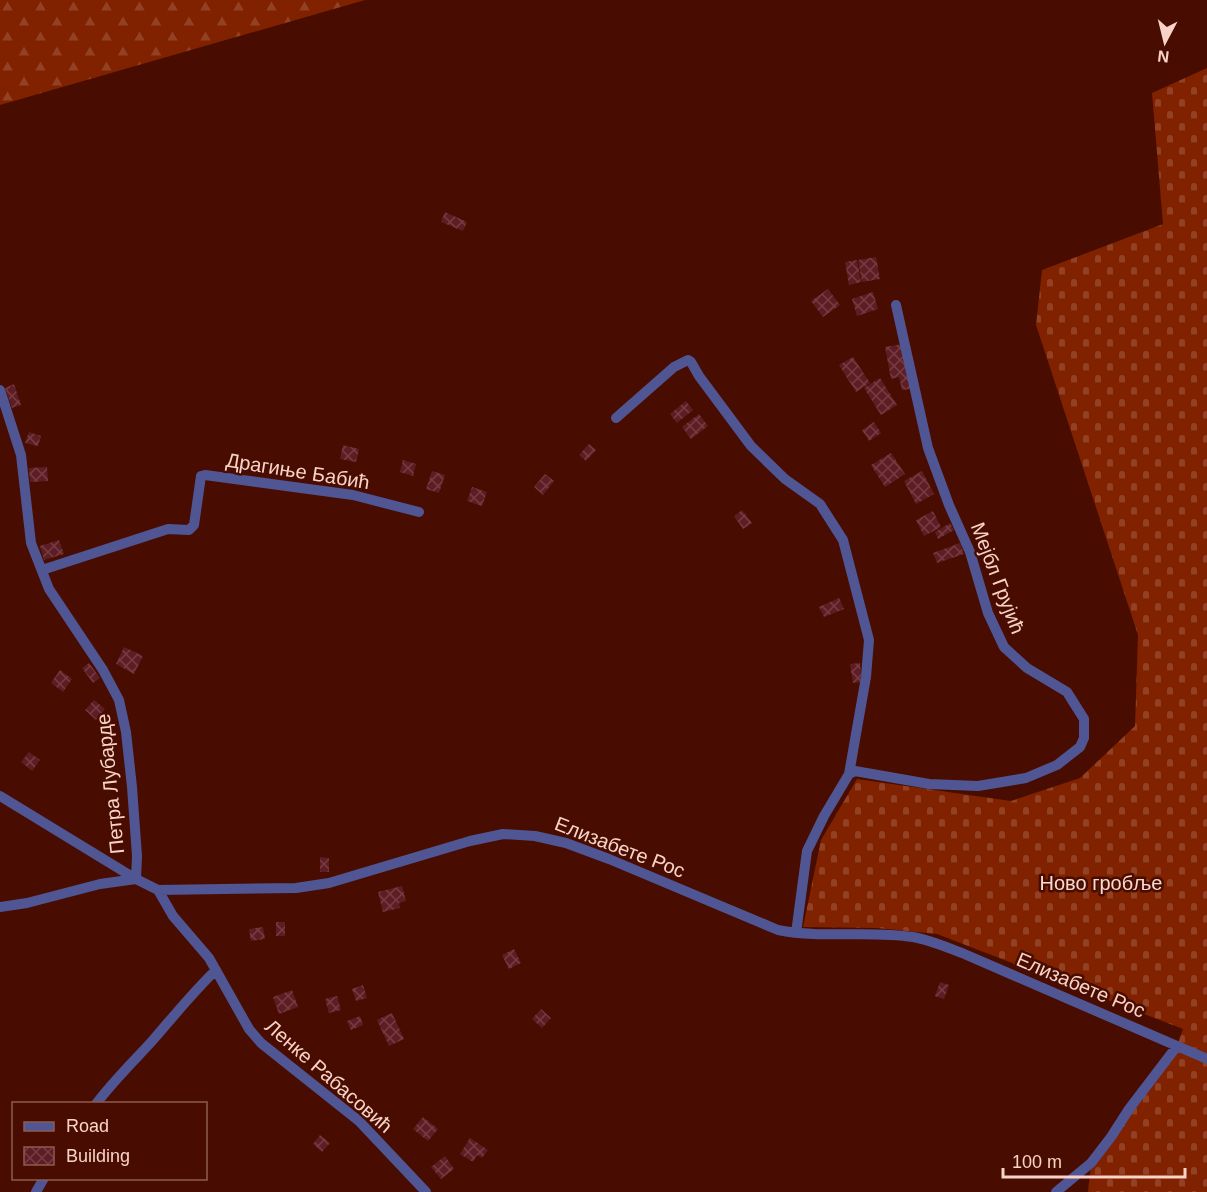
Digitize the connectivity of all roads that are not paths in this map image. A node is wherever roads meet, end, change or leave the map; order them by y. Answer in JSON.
{"nodes":[{"id":1,"x":896,"y":305,"type":"dead end"},
{"id":2,"x":0,"y":390,"type":"edge"},
{"id":3,"x":616,"y":418,"type":"dead end"},
{"id":4,"x":419,"y":512,"type":"dead end"},
{"id":5,"x":42,"y":570,"type":"junction"},
{"id":6,"x":849,"y":774,"type":"junction"},
{"id":7,"x":0,"y":796,"type":"edge"},
{"id":8,"x":136,"y":879,"type":"junction"},
{"id":9,"x":158,"y":890,"type":"junction"},
{"id":10,"x":0,"y":907,"type":"edge"},
{"id":11,"x":796,"y":933,"type":"junction"},
{"id":12,"x":216,"y":970,"type":"junction"},
{"id":13,"x":1177,"y":1046,"type":"junction"},
{"id":14,"x":1207,"y":1059,"type":"edge"},
{"id":15,"x":98,"y":1102,"type":"edge"},
{"id":16,"x":426,"y":1192,"type":"edge"},
{"id":17,"x":1056,"y":1192,"type":"edge"}],
"edges":[{"from":1,"to":6,"type":"street","name":"Мејбл Грујић"},
{"from":2,"to":5,"type":"street","name":"Петра Лубарде"},
{"from":3,"to":6,"type":"street"},
{"from":4,"to":5,"type":"street","name":"Драгиње Бабић"},
{"from":5,"to":8,"type":"street","name":"Петра Лубарде"},
{"from":6,"to":11,"type":"street"},
{"from":7,"to":8,"type":"street","name":"Елизабете Рос"},
{"from":8,"to":9,"type":"street","name":"Елизабете Рос"},
{"from":8,"to":10,"type":"street"},
{"from":9,"to":11,"type":"street","name":"Елизабете Рос"},
{"from":9,"to":12,"type":"street","name":"Ленке Рабасовић"},
{"from":11,"to":13,"type":"street","name":"Елизабете Рос"},
{"from":12,"to":15,"type":"street"},
{"from":12,"to":16,"type":"street","name":"Ленке Рабасовић"},
{"from":13,"to":14,"type":"street","name":"Елизабете Рос"},
{"from":13,"to":17,"type":"street"}]}
